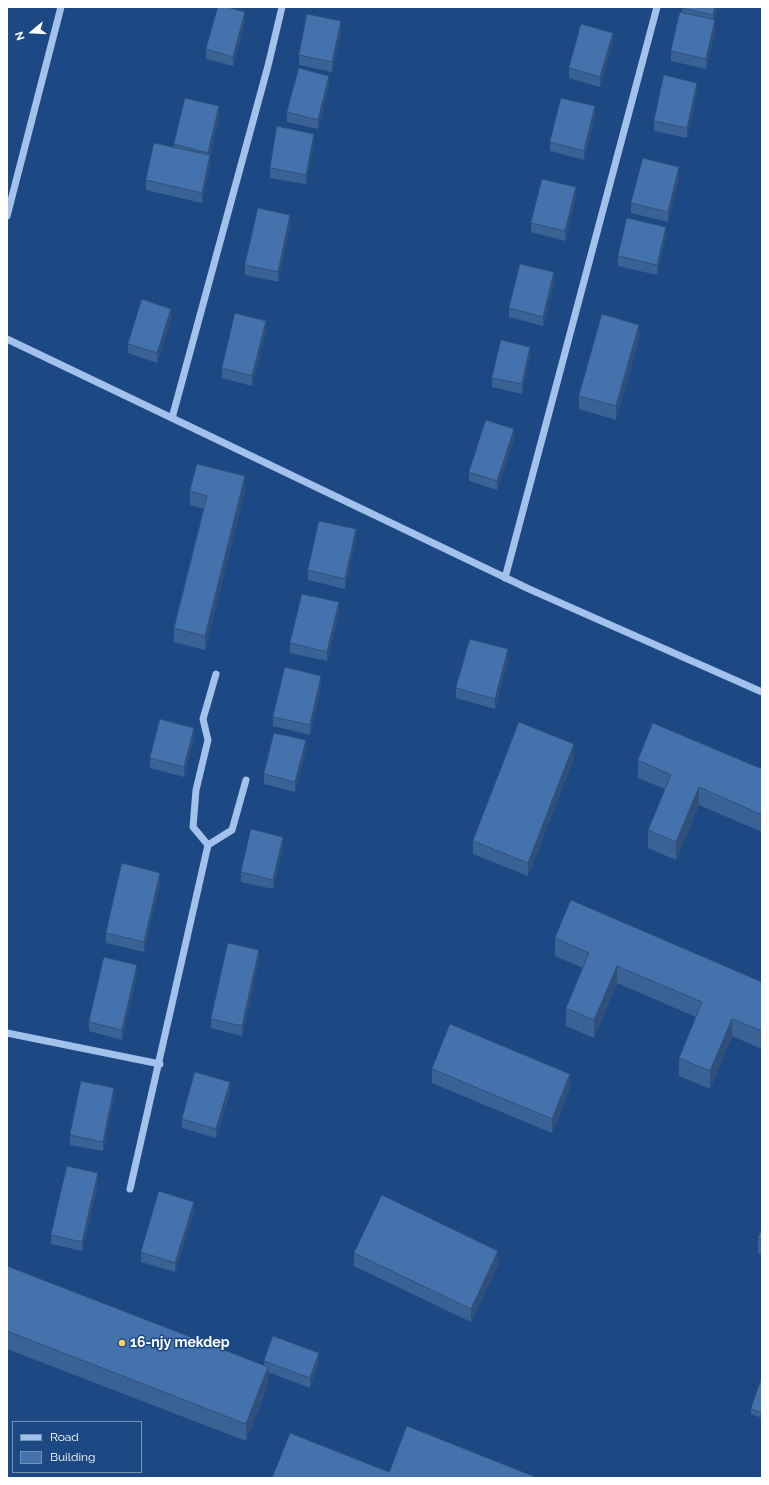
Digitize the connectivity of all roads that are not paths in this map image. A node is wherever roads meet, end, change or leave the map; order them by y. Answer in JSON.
{"nodes":[{"id":1,"x":61,"y":7,"type":"edge"},
{"id":2,"x":282,"y":7,"type":"edge"},
{"id":3,"x":657,"y":7,"type":"edge"},
{"id":4,"x":7,"y":216,"type":"edge"},
{"id":5,"x":7,"y":339,"type":"edge"},
{"id":6,"x":172,"y":418,"type":"junction"},
{"id":7,"x":505,"y":578,"type":"junction"},
{"id":8,"x":216,"y":674,"type":"dead end"},
{"id":9,"x":762,"y":692,"type":"edge"},
{"id":10,"x":246,"y":780,"type":"dead end"},
{"id":11,"x":208,"y":845,"type":"junction"},
{"id":12,"x":7,"y":1033,"type":"edge"},
{"id":13,"x":160,"y":1064,"type":"junction"},
{"id":14,"x":130,"y":1189,"type":"dead end"}],
"edges":[{"from":1,"to":4,"type":"street"},
{"from":2,"to":6,"type":"street"},
{"from":3,"to":7,"type":"street"},
{"from":5,"to":6,"type":"street"},
{"from":6,"to":7,"type":"street"},
{"from":7,"to":9,"type":"street"},
{"from":8,"to":11,"type":"street"},
{"from":10,"to":11,"type":"street"},
{"from":11,"to":13,"type":"street"},
{"from":12,"to":13,"type":"street"},
{"from":13,"to":14,"type":"street"}]}
